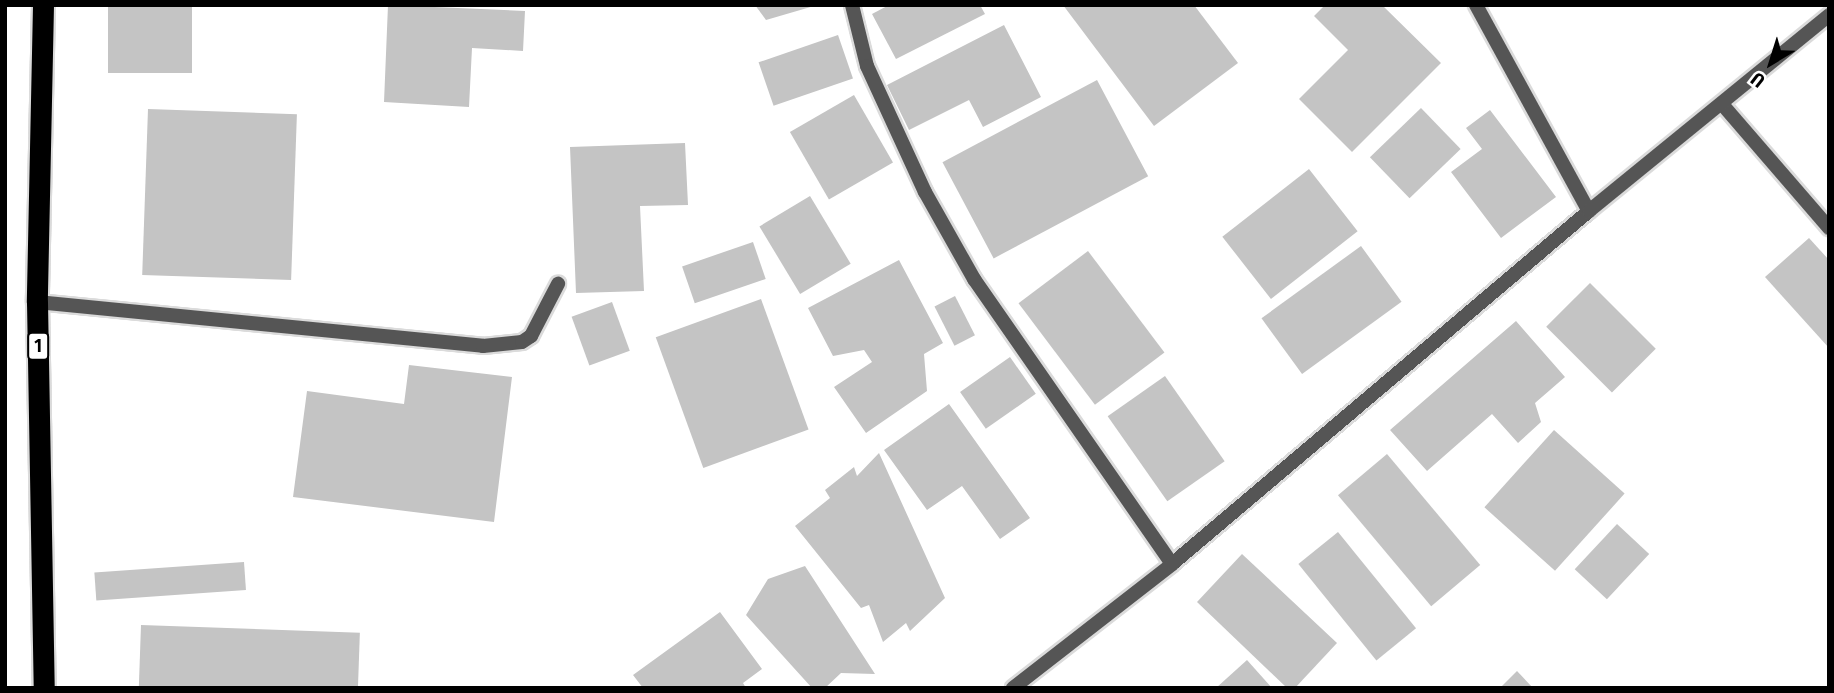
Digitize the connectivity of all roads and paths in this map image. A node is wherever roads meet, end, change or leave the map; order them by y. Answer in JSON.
{"nodes":[{"id":1,"x":43,"y":5,"type":"edge"},
{"id":2,"x":852,"y":5,"type":"edge"},
{"id":3,"x":1476,"y":5,"type":"edge"},
{"id":4,"x":1829,"y":15,"type":"edge"},
{"id":5,"x":1722,"y":104,"type":"junction"},
{"id":6,"x":1589,"y":211,"type":"junction"},
{"id":7,"x":1829,"y":228,"type":"edge"},
{"id":8,"x":558,"y":284,"type":"dead end"},
{"id":9,"x":37,"y":302,"type":"junction"},
{"id":10,"x":1172,"y":564,"type":"junction"},
{"id":11,"x":44,"y":688,"type":"edge"},
{"id":12,"x":1013,"y":688,"type":"edge"}],
"edges":[{"from":1,"to":9,"type":"highway","number":"1"},
{"from":2,"to":10,"type":"street"},
{"from":3,"to":6,"type":"street"},
{"from":4,"to":5,"type":"street"},
{"from":5,"to":6,"type":"street"},
{"from":5,"to":7,"type":"street"},
{"from":6,"to":10,"type":"street"},
{"from":8,"to":9,"type":"street"},
{"from":9,"to":11,"type":"highway","number":"1"},
{"from":10,"to":12,"type":"street"}]}
